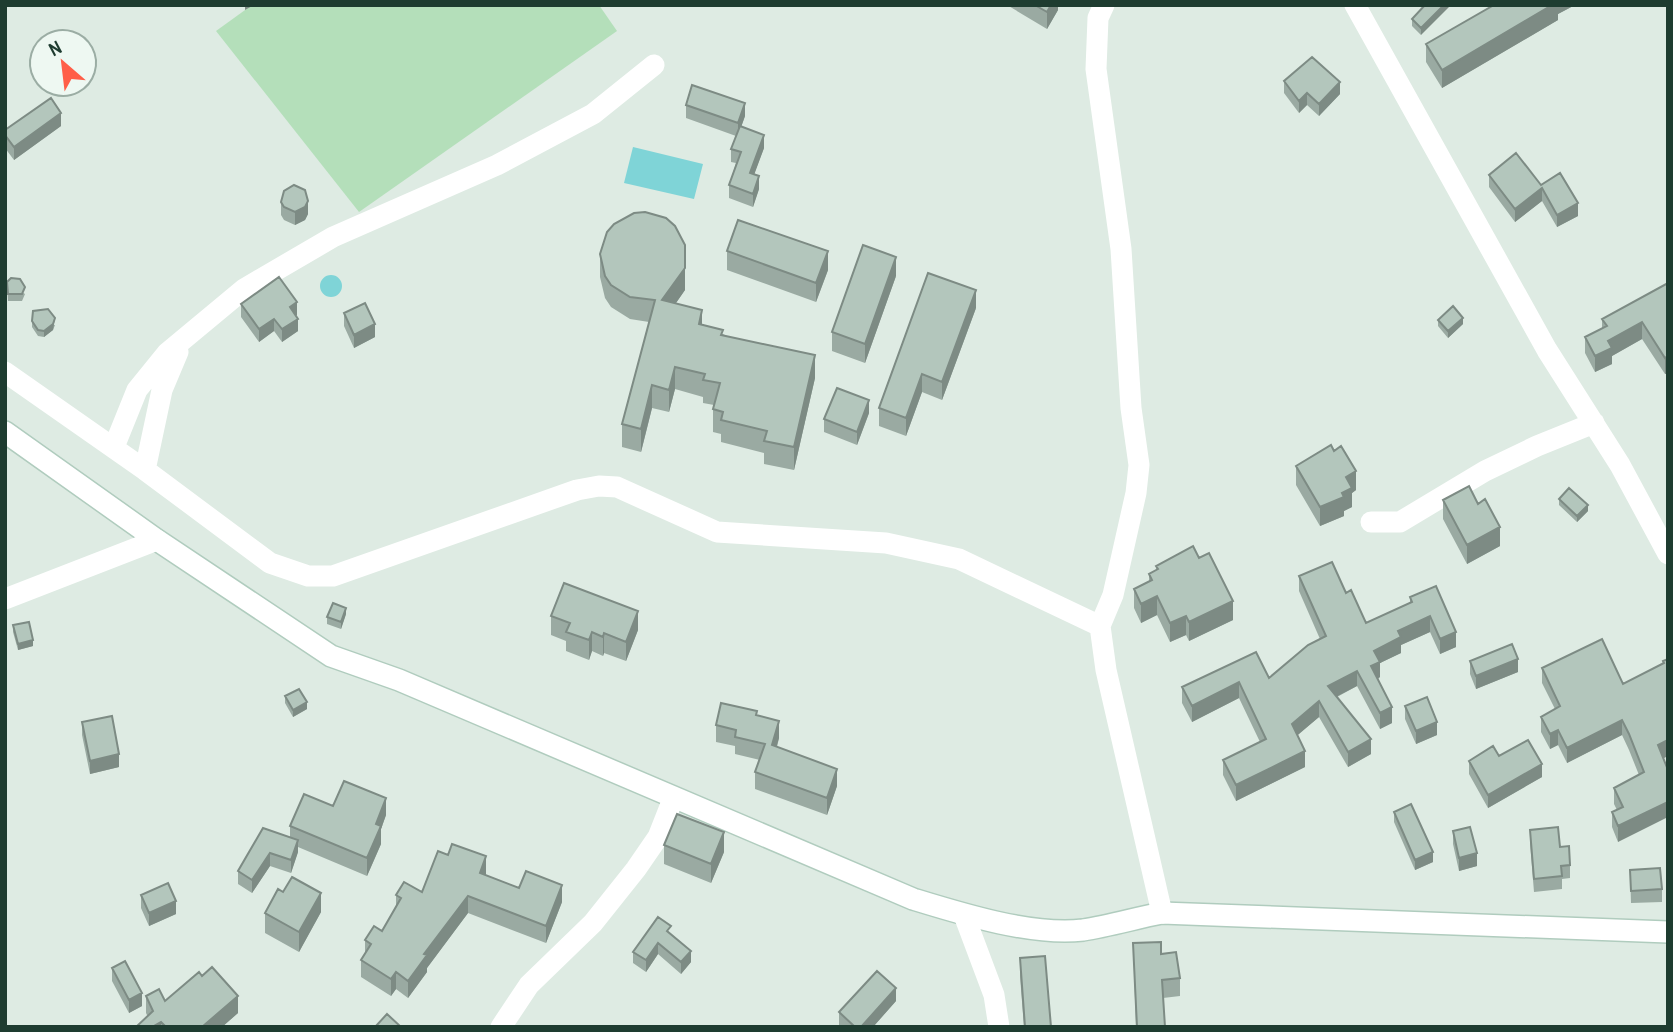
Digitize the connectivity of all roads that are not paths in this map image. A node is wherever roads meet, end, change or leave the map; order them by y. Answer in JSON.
{"nodes":[{"id":1,"x":1104,"y":5,"type":"edge"},
{"id":2,"x":1355,"y":5,"type":"edge"},
{"id":3,"x":654,"y":65,"type":"dead end"},
{"id":4,"x":187,"y":335,"type":"junction"},
{"id":5,"x":5,"y":372,"type":"edge"},
{"id":6,"x":1594,"y":423,"type":"junction"},
{"id":7,"x":5,"y":432,"type":"edge"},
{"id":8,"x":114,"y":447,"type":"junction"},
{"id":9,"x":145,"y":470,"type":"junction"},
{"id":10,"x":1371,"y":522,"type":"dead end"},
{"id":11,"x":157,"y":540,"type":"junction"},
{"id":12,"x":1668,"y":554,"type":"edge"},
{"id":13,"x":5,"y":599,"type":"edge"},
{"id":14,"x":1100,"y":626,"type":"junction"},
{"id":15,"x":673,"y":799,"type":"junction"},
{"id":16,"x":1162,"y":913,"type":"junction"},
{"id":17,"x":964,"y":915,"type":"junction"},
{"id":18,"x":1668,"y":932,"type":"edge"},
{"id":19,"x":501,"y":1027,"type":"edge"},
{"id":20,"x":999,"y":1027,"type":"edge"}],
"edges":[{"from":1,"to":14,"type":"street"},
{"from":2,"to":6,"type":"street"},
{"from":3,"to":4,"type":"street"},
{"from":4,"to":8,"type":"street"},
{"from":4,"to":9,"type":"street"},
{"from":5,"to":8,"type":"street"},
{"from":6,"to":10,"type":"street"},
{"from":6,"to":12,"type":"street"},
{"from":7,"to":11,"type":"street"},
{"from":8,"to":9,"type":"street"},
{"from":9,"to":14,"type":"street"},
{"from":11,"to":13,"type":"street"},
{"from":11,"to":15,"type":"street"},
{"from":14,"to":16,"type":"street"},
{"from":15,"to":17,"type":"street"},
{"from":15,"to":19,"type":"street"},
{"from":16,"to":17,"type":"street"},
{"from":16,"to":18,"type":"street"},
{"from":17,"to":20,"type":"street"}]}
